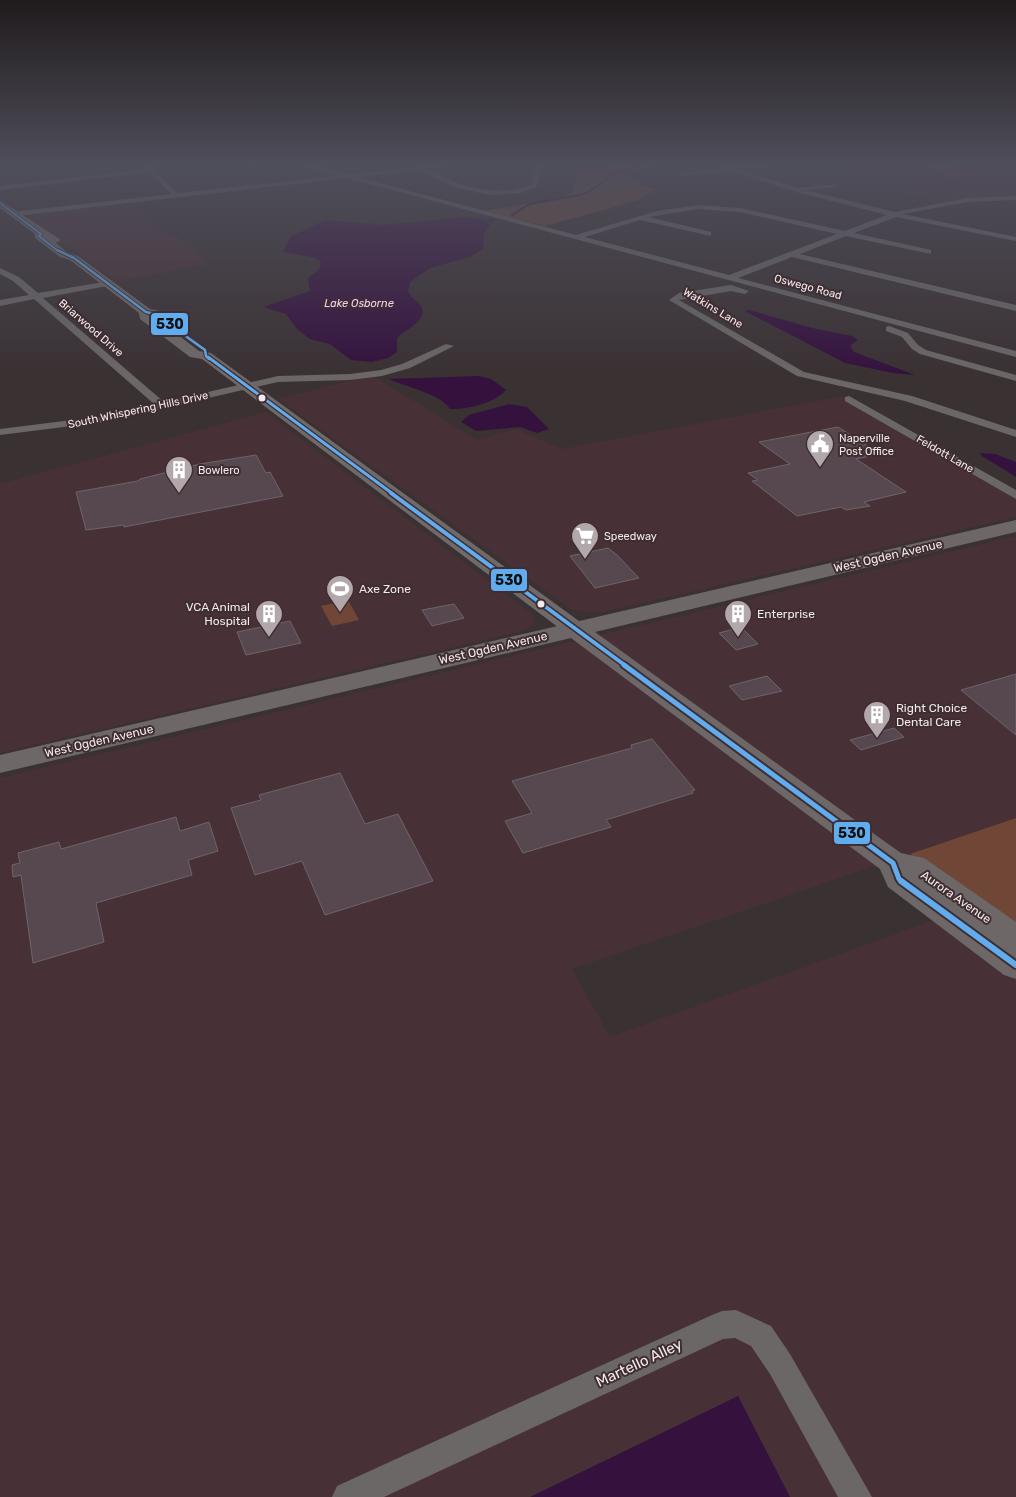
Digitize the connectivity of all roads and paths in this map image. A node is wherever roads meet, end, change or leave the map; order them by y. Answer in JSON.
{"nodes":[{"id":1,"x":40,"y":235,"type":"edge"},
{"id":2,"x":568,"y":235,"type":"edge"},
{"id":3,"x":583,"y":235,"type":"edge"},
{"id":4,"x":844,"y":235,"type":"edge"},
{"id":5,"x":850,"y":235,"type":"edge"},
{"id":6,"x":997,"y":235,"type":"edge"},
{"id":7,"x":576,"y":237,"type":"junction"},
{"id":8,"x":1016,"y":239,"type":"edge"},
{"id":9,"x":928,"y":252,"type":"dead end"},
{"id":10,"x":791,"y":254,"type":"junction"},
{"id":11,"x":0,"y":272,"type":"edge"},
{"id":12,"x":729,"y":278,"type":"junction"},
{"id":13,"x":107,"y":283,"type":"junction"},
{"id":14,"x":35,"y":296,"type":"junction"},
{"id":15,"x":0,"y":303,"type":"edge"},
{"id":16,"x":1016,"y":308,"type":"edge"},
{"id":17,"x":449,"y":346,"type":"dead end"},
{"id":18,"x":1016,"y":354,"type":"edge"},
{"id":19,"x":1016,"y":378,"type":"edge"},
{"id":20,"x":246,"y":386,"type":"junction"},
{"id":21,"x":849,"y":399,"type":"dead end"},
{"id":22,"x":162,"y":406,"type":"junction"},
{"id":23,"x":0,"y":432,"type":"edge"},
{"id":24,"x":1016,"y":434,"type":"edge"},
{"id":25,"x":1016,"y":495,"type":"edge"},
{"id":26,"x":1016,"y":526,"type":"edge"},
{"id":27,"x":575,"y":629,"type":"junction"},
{"id":28,"x":0,"y":764,"type":"edge"},
{"id":29,"x":893,"y":863,"type":"junction"},
{"id":30,"x":1016,"y":939,"type":"edge"},
{"id":31,"x":1016,"y":965,"type":"edge"},
{"id":32,"x":348,"y":1497,"type":"edge"},
{"id":33,"x":856,"y":1497,"type":"edge"}],
"edges":[{"from":1,"to":13,"type":"main road","name":"Aurora Avenue"},
{"from":2,"to":7,"type":"street","name":"Oswego Road"},
{"from":3,"to":7,"type":"street"},
{"from":4,"to":10,"type":"street"},
{"from":5,"to":9,"type":"street"},
{"from":6,"to":8,"type":"street"},
{"from":7,"to":12,"type":"street","name":"Oswego Road"},
{"from":10,"to":12,"type":"street"},
{"from":10,"to":16,"type":"street"},
{"from":11,"to":14,"type":"street","name":"Briarwood Drive"},
{"from":12,"to":18,"type":"street","name":"Oswego Road"},
{"from":13,"to":14,"type":"street"},
{"from":13,"to":20,"type":"main road","name":"Aurora Avenue"},
{"from":14,"to":15,"type":"street"},
{"from":14,"to":22,"type":"street","name":"Briarwood Drive"},
{"from":17,"to":20,"type":"street","name":"South Whispering Hills Drive"},
{"from":19,"to":24,"type":"street","name":"Watkins Lane"},
{"from":20,"to":22,"type":"street","name":"South Whispering Hills Drive"},
{"from":20,"to":27,"type":"main road","name":"Aurora Avenue"},
{"from":21,"to":25,"type":"street","name":"Feldott Lane"},
{"from":22,"to":23,"type":"street","name":"South Whispering Hills Drive"},
{"from":26,"to":27,"type":"main road","name":"West Ogden Avenue"},
{"from":27,"to":28,"type":"main road","name":"West Ogden Avenue"},
{"from":27,"to":29,"type":"main road","name":"Aurora Avenue"},
{"from":29,"to":30,"type":"main road","name":"Aurora Avenue"},
{"from":29,"to":31,"type":"main road","name":"Aurora Avenue"},
{"from":32,"to":33,"type":"street","name":"Martello Alley"}]}
